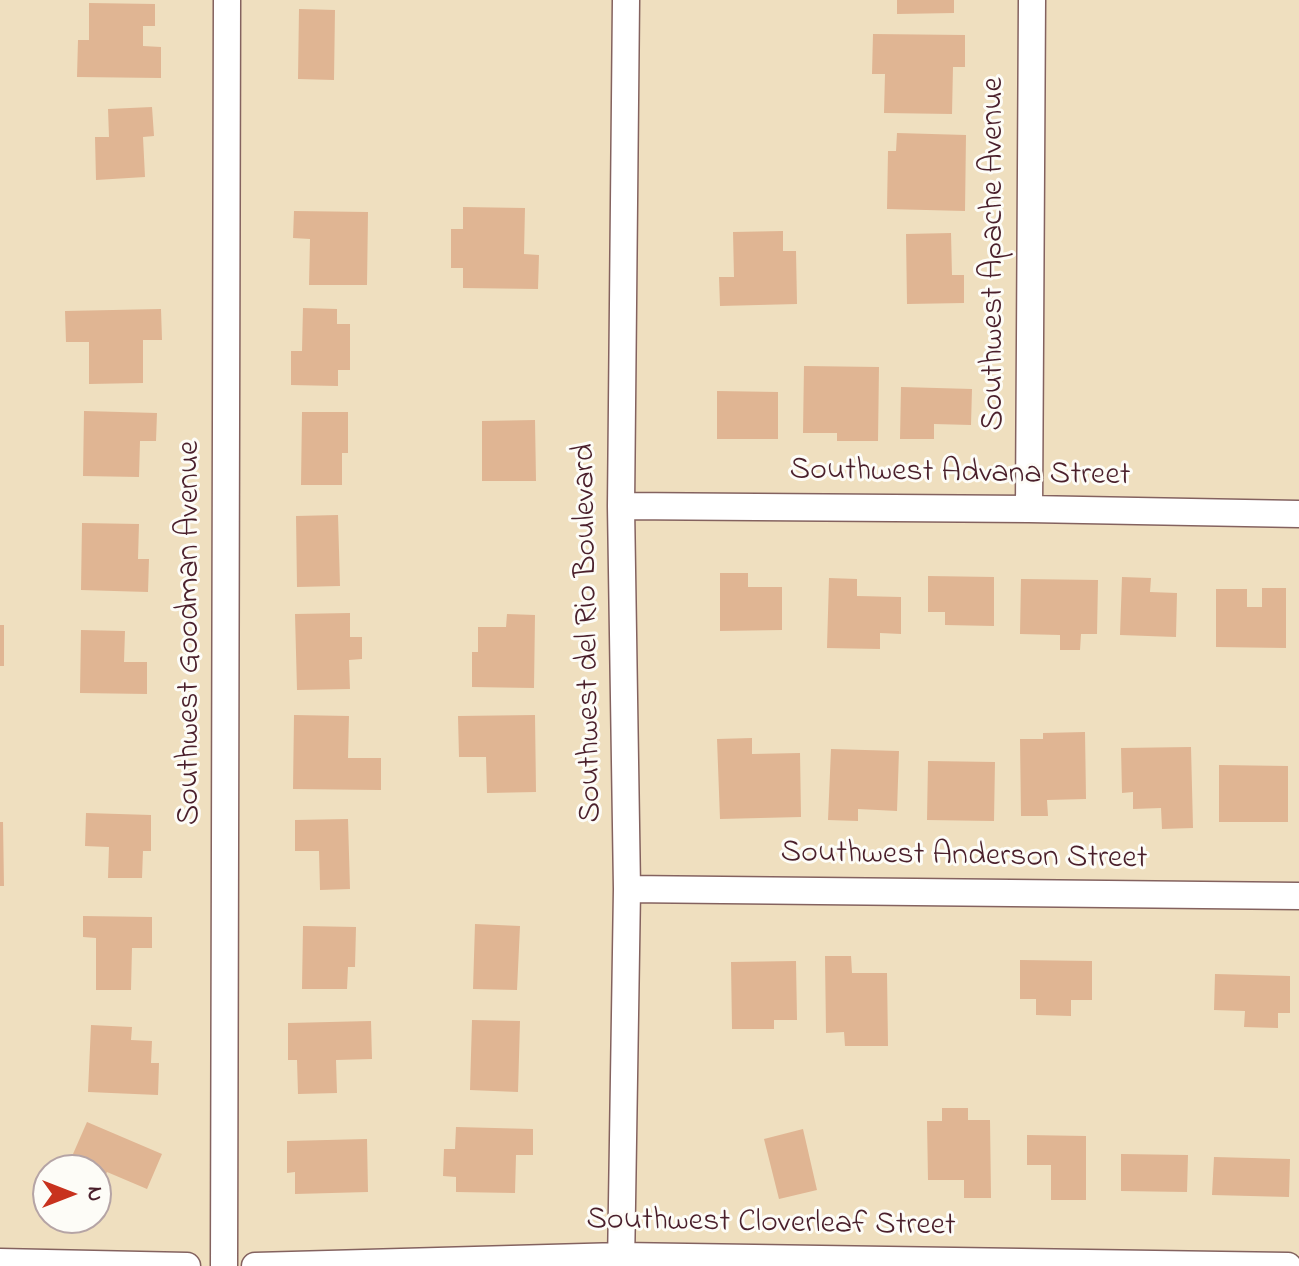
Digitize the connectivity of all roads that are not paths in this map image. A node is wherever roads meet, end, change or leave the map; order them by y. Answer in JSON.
{"nodes":[{"id":1,"x":227,"y":0,"type":"edge"},
{"id":2,"x":626,"y":0,"type":"edge"},
{"id":3,"x":1032,"y":0,"type":"edge"},
{"id":4,"x":621,"y":506,"type":"junction"},
{"id":5,"x":1029,"y":509,"type":"junction"},
{"id":6,"x":1299,"y":514,"type":"edge"},
{"id":7,"x":627,"y":889,"type":"junction"},
{"id":8,"x":1299,"y":896,"type":"edge"},
{"id":9,"x":621,"y":1261,"type":"edge"},
{"id":10,"x":0,"y":1262,"type":"edge"},
{"id":11,"x":187,"y":1266,"type":"edge"},
{"id":12,"x":224,"y":1266,"type":"edge"},
{"id":13,"x":255,"y":1266,"type":"edge"},
{"id":14,"x":1288,"y":1266,"type":"edge"}],
"edges":[{"from":1,"to":12,"type":"street","name":"Southwest Goodman Avenue"},
{"from":2,"to":4,"type":"street","name":"Southwest del Rio Boulevard"},
{"from":3,"to":5,"type":"street","name":"Southwest Apache Avenue"},
{"from":4,"to":5,"type":"street","name":"Southwest Advana Street"},
{"from":4,"to":7,"type":"street","name":"Southwest del Rio Boulevard"},
{"from":5,"to":6,"type":"street","name":"Southwest Advana Street"},
{"from":7,"to":8,"type":"street","name":"Southwest Anderson Street"},
{"from":7,"to":9,"type":"street","name":"Southwest del Rio Boulevard"},
{"from":9,"to":13,"type":"street","name":"Southwest Cloverleaf Street"},
{"from":9,"to":14,"type":"street","name":"Southwest Cloverleaf Street"},
{"from":10,"to":11,"type":"street"}]}
